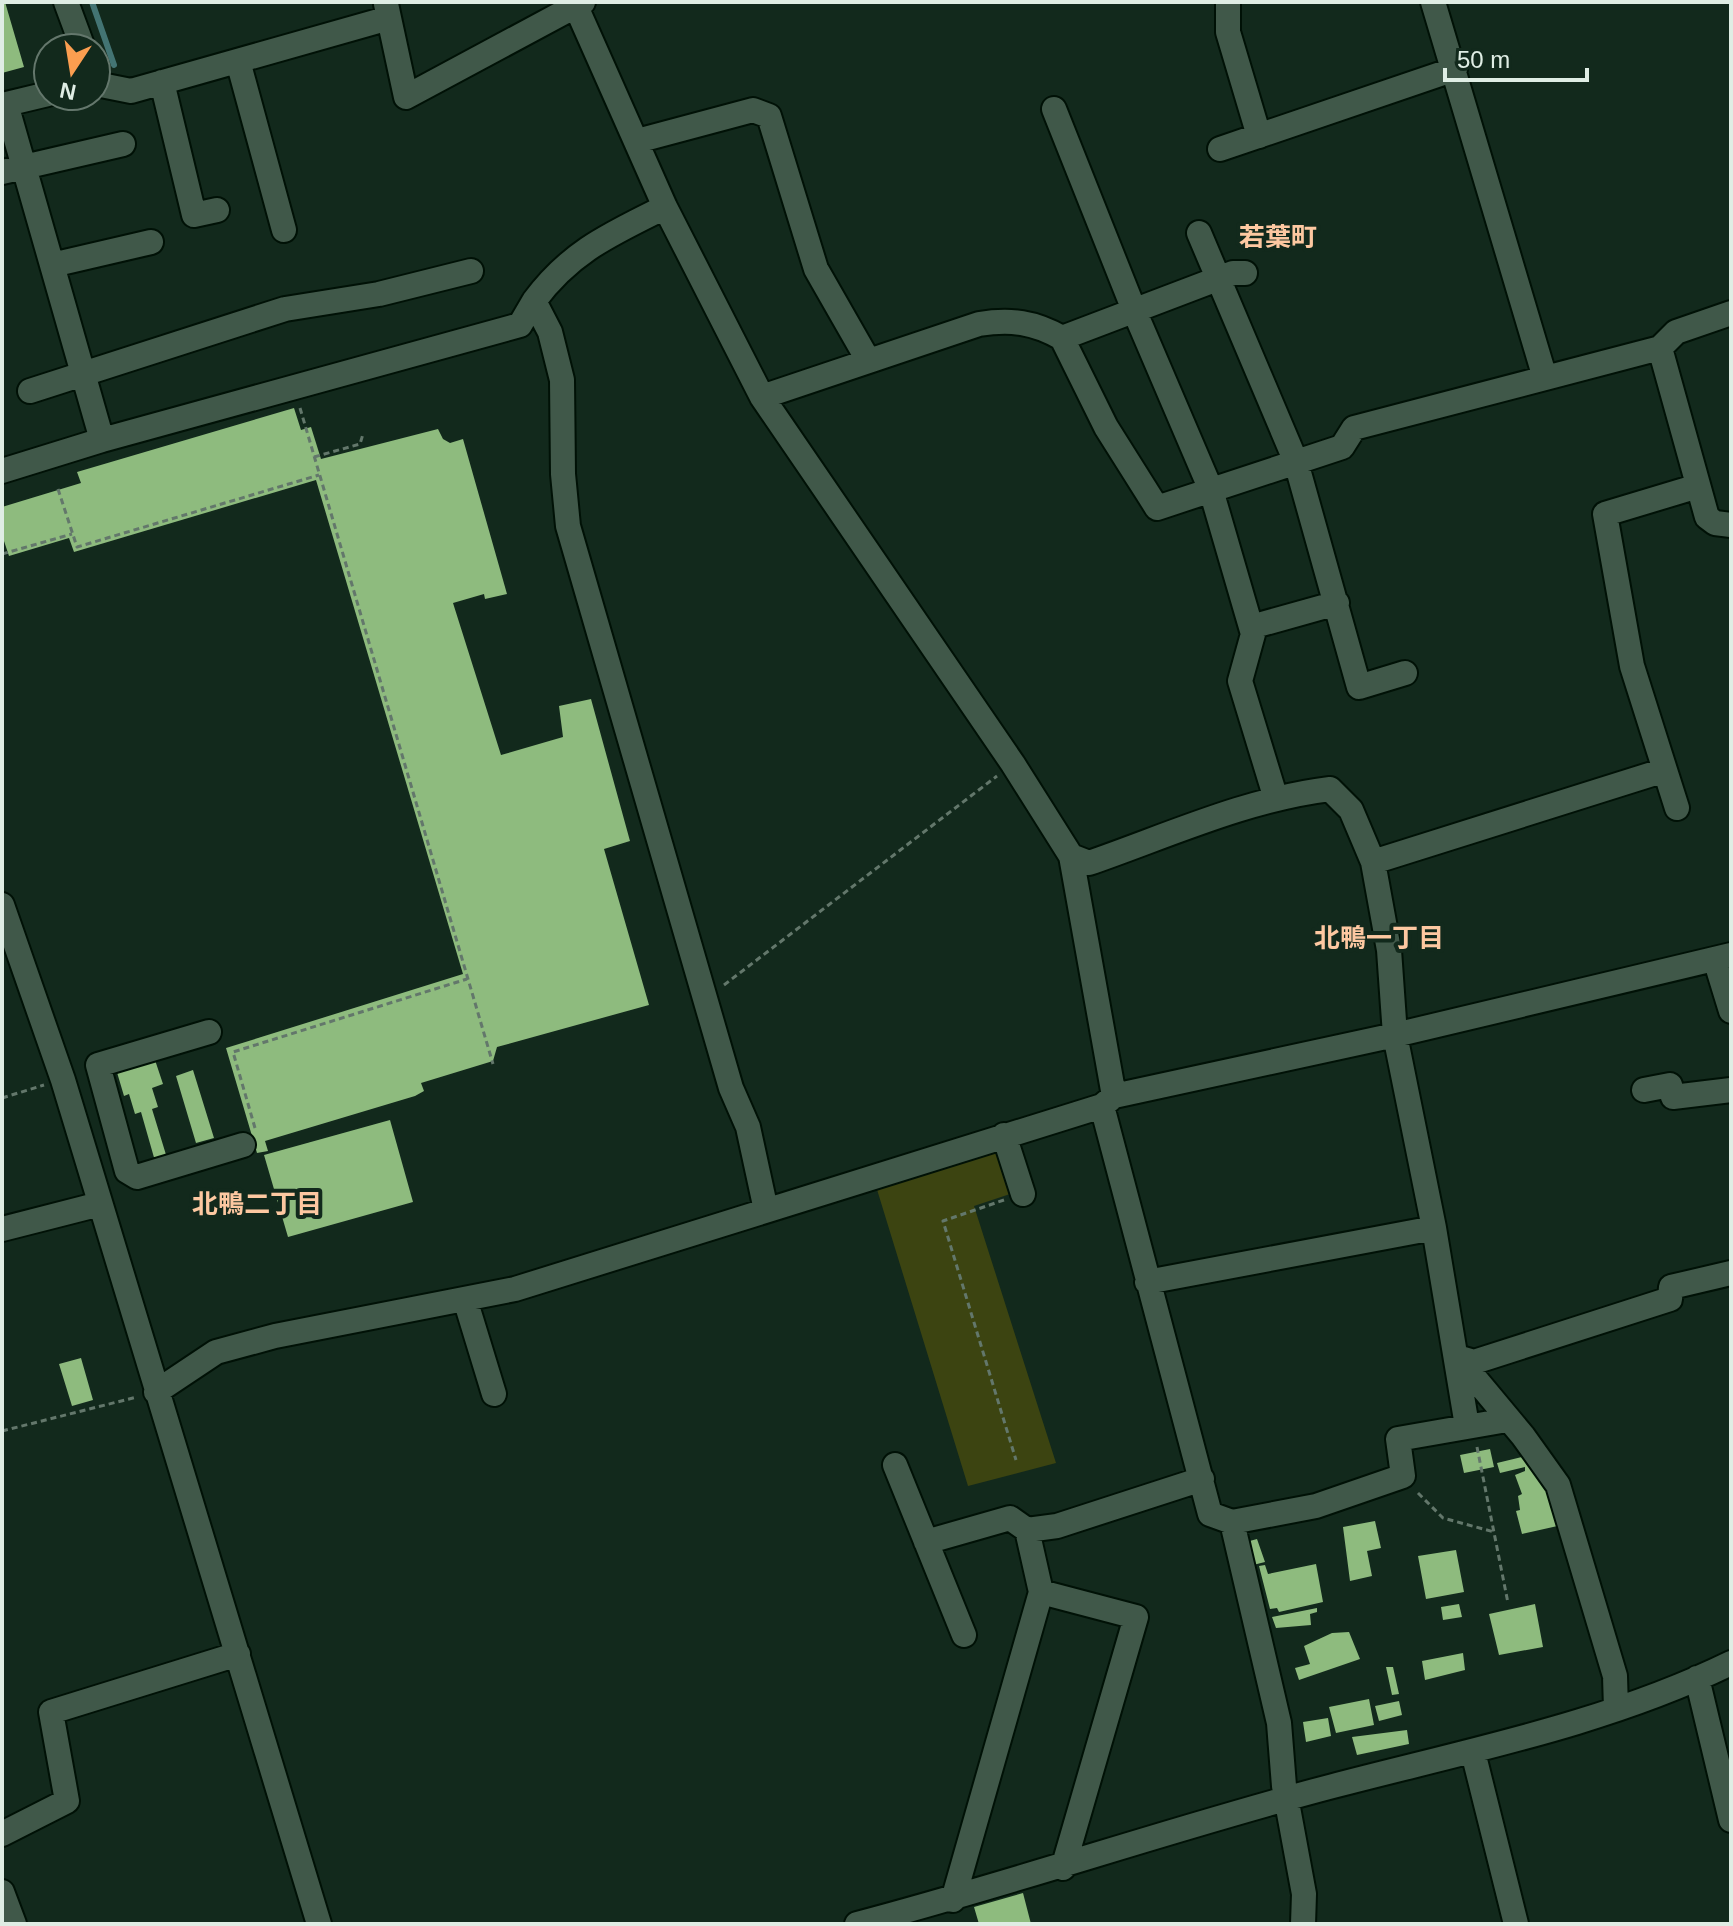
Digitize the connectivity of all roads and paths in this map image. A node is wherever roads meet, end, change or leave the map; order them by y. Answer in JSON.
{"nodes":[{"id":1,"x":66,"y":2,"type":"edge"},
{"id":2,"x":1228,"y":2,"type":"edge"},
{"id":3,"x":1433,"y":2,"type":"edge"},
{"id":4,"x":578,"y":3,"type":"edge"},
{"id":5,"x":387,"y":10,"type":"edge"},
{"id":6,"x":77,"y":32,"type":"edge"},
{"id":7,"x":238,"y":61,"type":"junction"},
{"id":8,"x":1455,"y":69,"type":"junction"},
{"id":9,"x":162,"y":82,"type":"junction"},
{"id":10,"x":112,"y":87,"type":"edge"},
{"id":11,"x":32,"y":98,"type":"edge"},
{"id":12,"x":4,"y":104,"type":"edge"},
{"id":13,"x":1054,"y":109,"type":"dead end"},
{"id":14,"x":1259,"y":136,"type":"junction"},
{"id":15,"x":637,"y":141,"type":"junction"},
{"id":16,"x":123,"y":144,"type":"dead end"},
{"id":17,"x":1220,"y":149,"type":"dead end"},
{"id":18,"x":13,"y":169,"type":"edge"},
{"id":19,"x":665,"y":207,"type":"junction"},
{"id":20,"x":217,"y":210,"type":"dead end"},
{"id":21,"x":284,"y":230,"type":"dead end"},
{"id":22,"x":1199,"y":233,"type":"dead end"},
{"id":23,"x":151,"y":242,"type":"dead end"},
{"id":24,"x":52,"y":265,"type":"junction"},
{"id":25,"x":471,"y":271,"type":"dead end"},
{"id":26,"x":1245,"y":273,"type":"dead end"},
{"id":27,"x":1218,"y":278,"type":"junction"},
{"id":28,"x":534,"y":301,"type":"junction"},
{"id":29,"x":1134,"y":310,"type":"junction"},
{"id":30,"x":1731,"y":313,"type":"edge"},
{"id":31,"x":1062,"y":338,"type":"junction"},
{"id":32,"x":1660,"y":348,"type":"junction"},
{"id":33,"x":868,"y":360,"type":"junction"},
{"id":34,"x":83,"y":375,"type":"junction"},
{"id":35,"x":1545,"y":378,"type":"junction"},
{"id":36,"x":294,"y":387,"type":"junction"},
{"id":37,"x":30,"y":391,"type":"dead end"},
{"id":38,"x":762,"y":397,"type":"junction"},
{"id":39,"x":363,"y":434,"type":"dead end"},
{"id":40,"x":102,"y":440,"type":"junction"},
{"id":41,"x":353,"y":446,"type":"junction"},
{"id":42,"x":355,"y":453,"type":"dead end"},
{"id":43,"x":314,"y":457,"type":"junction"},
{"id":44,"x":1296,"y":462,"type":"junction"},
{"id":45,"x":2,"y":471,"type":"edge"},
{"id":46,"x":319,"y":475,"type":"junction"},
{"id":47,"x":1698,"y":486,"type":"junction"},
{"id":48,"x":58,"y":489,"type":"dead end"},
{"id":49,"x":1211,"y":490,"type":"junction"},
{"id":50,"x":1731,"y":525,"type":"edge"},
{"id":51,"x":72,"y":534,"type":"junction"},
{"id":52,"x":2,"y":554,"type":"edge"},
{"id":53,"x":1337,"y":603,"type":"junction"},
{"id":54,"x":1251,"y":627,"type":"junction"},
{"id":55,"x":1405,"y":673,"type":"dead end"},
{"id":56,"x":1013,"y":764,"type":"junction"},
{"id":57,"x":1665,"y":770,"type":"junction"},
{"id":58,"x":1276,"y":799,"type":"junction"},
{"id":59,"x":1677,"y":808,"type":"dead end"},
{"id":60,"x":1071,"y":856,"type":"junction"},
{"id":61,"x":1373,"y":862,"type":"junction"},
{"id":62,"x":2,"y":905,"type":"edge"},
{"id":63,"x":1723,"y":957,"type":"edge"},
{"id":64,"x":468,"y":979,"type":"junction"},
{"id":65,"x":705,"y":1000,"type":"junction"},
{"id":66,"x":1731,"y":1011,"type":"edge"},
{"id":67,"x":209,"y":1032,"type":"dead end"},
{"id":68,"x":1395,"y":1035,"type":"junction"},
{"id":69,"x":493,"y":1064,"type":"dead end"},
{"id":70,"x":63,"y":1080,"type":"junction"},
{"id":71,"x":1644,"y":1090,"type":"dead end"},
{"id":72,"x":1731,"y":1090,"type":"edge"},
{"id":73,"x":2,"y":1098,"type":"edge"},
{"id":74,"x":1108,"y":1101,"type":"junction"},
{"id":75,"x":1004,"y":1135,"type":"junction"},
{"id":76,"x":249,"y":1137,"type":"joint"},
{"id":77,"x":1023,"y":1194,"type":"joint"},
{"id":78,"x":100,"y":1204,"type":"junction"},
{"id":79,"x":766,"y":1210,"type":"junction"},
{"id":80,"x":1434,"y":1228,"type":"junction"},
{"id":81,"x":2,"y":1229,"type":"edge"},
{"id":82,"x":1731,"y":1273,"type":"edge"},
{"id":83,"x":1147,"y":1282,"type":"junction"},
{"id":84,"x":465,"y":1299,"type":"junction"},
{"id":85,"x":1457,"y":1357,"type":"junction"},
{"id":86,"x":156,"y":1392,"type":"junction"},
{"id":87,"x":494,"y":1394,"type":"dead end"},
{"id":88,"x":1507,"y":1420,"type":"junction"},
{"id":89,"x":1467,"y":1426,"type":"junction"},
{"id":90,"x":2,"y":1431,"type":"edge"},
{"id":91,"x":1016,"y":1460,"type":"dead end"},
{"id":92,"x":895,"y":1465,"type":"dead end"},
{"id":93,"x":1403,"y":1476,"type":"junction"},
{"id":94,"x":1202,"y":1479,"type":"junction"},
{"id":95,"x":1232,"y":1522,"type":"junction"},
{"id":96,"x":1027,"y":1530,"type":"junction"},
{"id":97,"x":1494,"y":1532,"type":"junction"},
{"id":98,"x":926,"y":1542,"type":"junction"},
{"id":99,"x":1041,"y":1592,"type":"junction"},
{"id":100,"x":1508,"y":1603,"type":"dead end"},
{"id":101,"x":964,"y":1635,"type":"dead end"},
{"id":102,"x":238,"y":1654,"type":"junction"},
{"id":103,"x":1731,"y":1663,"type":"edge"},
{"id":104,"x":1697,"y":1678,"type":"junction"},
{"id":105,"x":1616,"y":1709,"type":"junction"},
{"id":106,"x":1473,"y":1752,"type":"junction"},
{"id":107,"x":1288,"y":1799,"type":"junction"},
{"id":108,"x":1731,"y":1820,"type":"edge"},
{"id":109,"x":2,"y":1834,"type":"edge"},
{"id":110,"x":1063,"y":1868,"type":"junction"},
{"id":111,"x":2,"y":1892,"type":"edge"},
{"id":112,"x":953,"y":1900,"type":"junction"},
{"id":113,"x":921,"y":1916,"type":"edge"},
{"id":114,"x":14,"y":1924,"type":"edge"},
{"id":115,"x":319,"y":1924,"type":"edge"},
{"id":116,"x":857,"y":1924,"type":"edge"},
{"id":117,"x":1303,"y":1924,"type":"edge"},
{"id":118,"x":1516,"y":1924,"type":"edge"}],
"edges":[{"from":1,"to":6,"type":"street"},
{"from":2,"to":14,"type":"street"},
{"from":3,"to":8,"type":"street"},
{"from":4,"to":5,"type":"street"},
{"from":4,"to":15,"type":"street"},
{"from":5,"to":7,"type":"street"},
{"from":7,"to":9,"type":"street"},
{"from":7,"to":21,"type":"street"},
{"from":8,"to":14,"type":"street"},
{"from":8,"to":35,"type":"street"},
{"from":9,"to":10,"type":"street"},
{"from":9,"to":20,"type":"street"},
{"from":11,"to":12,"type":"street"},
{"from":12,"to":18,"type":"street"},
{"from":13,"to":29,"type":"street"},
{"from":14,"to":17,"type":"street"},
{"from":15,"to":19,"type":"street"},
{"from":15,"to":33,"type":"street"},
{"from":16,"to":18,"type":"street"},
{"from":18,"to":24,"type":"street"},
{"from":19,"to":28,"type":"street"},
{"from":19,"to":38,"type":"street"},
{"from":22,"to":27,"type":"street"},
{"from":23,"to":24,"type":"street"},
{"from":24,"to":34,"type":"street"},
{"from":25,"to":34,"type":"street"},
{"from":26,"to":27,"type":"street"},
{"from":27,"to":29,"type":"street"},
{"from":27,"to":44,"type":"street"},
{"from":28,"to":36,"type":"street"},
{"from":28,"to":65,"type":"street"},
{"from":29,"to":31,"type":"street"},
{"from":29,"to":49,"type":"street"},
{"from":30,"to":32,"type":"street"},
{"from":31,"to":33,"type":"street"},
{"from":31,"to":49,"type":"street"},
{"from":32,"to":35,"type":"street"},
{"from":32,"to":47,"type":"street"},
{"from":33,"to":38,"type":"street"},
{"from":34,"to":37,"type":"street"},
{"from":34,"to":40,"type":"street"},
{"from":35,"to":44,"type":"street"},
{"from":36,"to":40,"type":"street"},
{"from":36,"to":43,"type":"path"},
{"from":38,"to":56,"type":"street"},
{"from":39,"to":41,"type":"path"},
{"from":40,"to":45,"type":"street"},
{"from":41,"to":42,"type":"path"},
{"from":41,"to":43,"type":"path"},
{"from":43,"to":46,"type":"path"},
{"from":44,"to":49,"type":"street"},
{"from":44,"to":53,"type":"street"},
{"from":46,"to":51,"type":"path"},
{"from":46,"to":64,"type":"path"},
{"from":47,"to":50,"type":"street"},
{"from":47,"to":57,"type":"street"},
{"from":48,"to":51,"type":"path"},
{"from":49,"to":54,"type":"street"},
{"from":51,"to":52,"type":"path"},
{"from":53,"to":54,"type":"street"},
{"from":53,"to":55,"type":"street"},
{"from":54,"to":58,"type":"street"},
{"from":56,"to":60,"type":"street"},
{"from":56,"to":65,"type":"path"},
{"from":57,"to":59,"type":"street"},
{"from":57,"to":61,"type":"street"},
{"from":58,"to":60,"type":"street"},
{"from":58,"to":61,"type":"street"},
{"from":60,"to":74,"type":"street"},
{"from":61,"to":68,"type":"street"},
{"from":62,"to":70,"type":"street"},
{"from":63,"to":66,"type":"street"},
{"from":63,"to":68,"type":"street"},
{"from":64,"to":69,"type":"path"},
{"from":64,"to":76,"type":"path"},
{"from":65,"to":79,"type":"street"},
{"from":67,"to":76,"type":"street"},
{"from":68,"to":74,"type":"street"},
{"from":68,"to":80,"type":"street"},
{"from":70,"to":73,"type":"path"},
{"from":70,"to":78,"type":"street"},
{"from":71,"to":72,"type":"street"},
{"from":74,"to":75,"type":"street"},
{"from":74,"to":83,"type":"street"},
{"from":75,"to":77,"type":"street"},
{"from":75,"to":79,"type":"street"},
{"from":77,"to":91,"type":"path"},
{"from":78,"to":81,"type":"street"},
{"from":78,"to":86,"type":"street"},
{"from":79,"to":84,"type":"street"},
{"from":80,"to":83,"type":"street"},
{"from":80,"to":85,"type":"street"},
{"from":82,"to":85,"type":"street"},
{"from":83,"to":94,"type":"street"},
{"from":84,"to":86,"type":"street"},
{"from":84,"to":87,"type":"street"},
{"from":85,"to":88,"type":"street"},
{"from":85,"to":89,"type":"street"},
{"from":86,"to":90,"type":"path"},
{"from":86,"to":102,"type":"street"},
{"from":88,"to":89,"type":"street"},
{"from":88,"to":105,"type":"street"},
{"from":89,"to":93,"type":"street"},
{"from":89,"to":97,"type":"path"},
{"from":92,"to":98,"type":"street"},
{"from":93,"to":95,"type":"street"},
{"from":93,"to":97,"type":"path"},
{"from":94,"to":95,"type":"street"},
{"from":94,"to":96,"type":"street"},
{"from":95,"to":107,"type":"street"},
{"from":96,"to":98,"type":"street"},
{"from":96,"to":99,"type":"street"},
{"from":97,"to":100,"type":"path"},
{"from":98,"to":101,"type":"street"},
{"from":99,"to":110,"type":"street"},
{"from":99,"to":112,"type":"street"},
{"from":102,"to":109,"type":"street"},
{"from":102,"to":115,"type":"street"},
{"from":103,"to":104,"type":"street"},
{"from":104,"to":105,"type":"street"},
{"from":104,"to":108,"type":"street"},
{"from":105,"to":106,"type":"street"},
{"from":106,"to":107,"type":"street"},
{"from":106,"to":118,"type":"street"},
{"from":107,"to":110,"type":"street"},
{"from":107,"to":117,"type":"street"},
{"from":110,"to":112,"type":"street"},
{"from":111,"to":114,"type":"street"},
{"from":112,"to":113,"type":"street"},
{"from":113,"to":116,"type":"street"}]}
